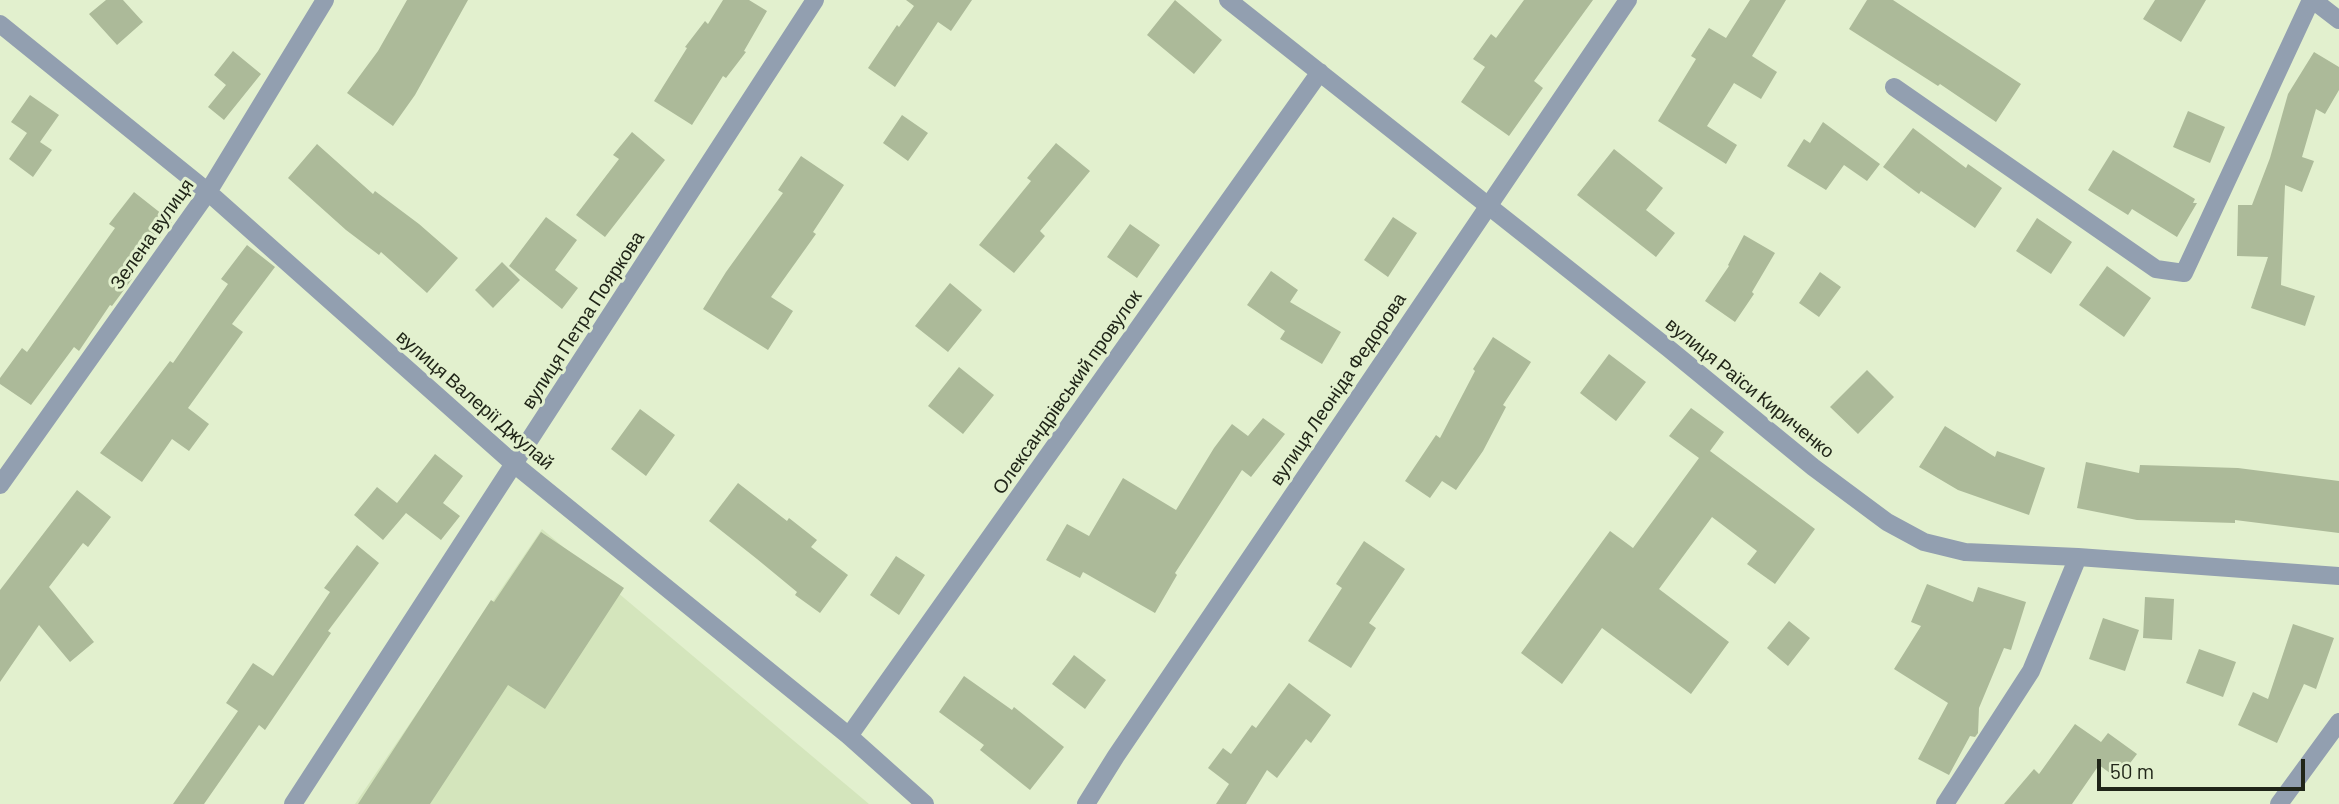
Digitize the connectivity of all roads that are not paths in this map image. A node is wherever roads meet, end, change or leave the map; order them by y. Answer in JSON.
{"nodes":[{"id":1,"x":325,"y":0,"type":"edge"},
{"id":2,"x":815,"y":0,"type":"edge"},
{"id":3,"x":1228,"y":0,"type":"edge"},
{"id":4,"x":1628,"y":0,"type":"edge"},
{"id":5,"x":2312,"y":0,"type":"edge"},
{"id":6,"x":2339,"y":20,"type":"edge"},
{"id":7,"x":0,"y":24,"type":"edge"},
{"id":8,"x":1320,"y":72,"type":"junction"},
{"id":9,"x":1894,"y":87,"type":"dead end"},
{"id":10,"x":208,"y":192,"type":"junction"},
{"id":11,"x":1488,"y":206,"type":"junction"},
{"id":12,"x":514,"y":464,"type":"junction"},
{"id":13,"x":0,"y":485,"type":"edge"},
{"id":14,"x":2078,"y":557,"type":"junction"},
{"id":15,"x":2339,"y":576,"type":"edge"},
{"id":16,"x":2339,"y":722,"type":"edge"},
{"id":17,"x":849,"y":736,"type":"junction"},
{"id":18,"x":293,"y":804,"type":"edge"},
{"id":19,"x":925,"y":804,"type":"edge"},
{"id":20,"x":1086,"y":804,"type":"edge"},
{"id":21,"x":1945,"y":804,"type":"edge"},
{"id":22,"x":2279,"y":804,"type":"edge"}],
"edges":[{"from":1,"to":10,"type":"street","name":"Зелена вулиця"},
{"from":2,"to":12,"type":"street","name":"вулиця Петра Пояркова"},
{"from":3,"to":8,"type":"street","name":"вулиця Раїси Кириченко"},
{"from":4,"to":11,"type":"street","name":"вулиця Леоніда Федорова"},
{"from":5,"to":6,"type":"street"},
{"from":5,"to":9,"type":"street"},
{"from":7,"to":10,"type":"street","name":"вулиця Валерії Джулай"},
{"from":8,"to":11,"type":"street","name":"вулиця Раїси Кириченко"},
{"from":8,"to":17,"type":"street","name":"Олександрівський провулок"},
{"from":10,"to":12,"type":"street","name":"вулиця Валерії Джулай"},
{"from":10,"to":13,"type":"street","name":"Зелена вулиця"},
{"from":11,"to":14,"type":"street","name":"вулиця Раїси Кириченко"},
{"from":11,"to":20,"type":"street","name":"вулиця Леоніда Федорова"},
{"from":12,"to":17,"type":"street","name":"вулиця Валерії Джулай"},
{"from":12,"to":18,"type":"street","name":"вулиця Петра Пояркова"},
{"from":14,"to":15,"type":"street","name":"вулиця Раїси Кириченко"},
{"from":14,"to":21,"type":"street"},
{"from":16,"to":22,"type":"street"},
{"from":17,"to":19,"type":"street","name":"вулиця Валерії Джулай"}]}
